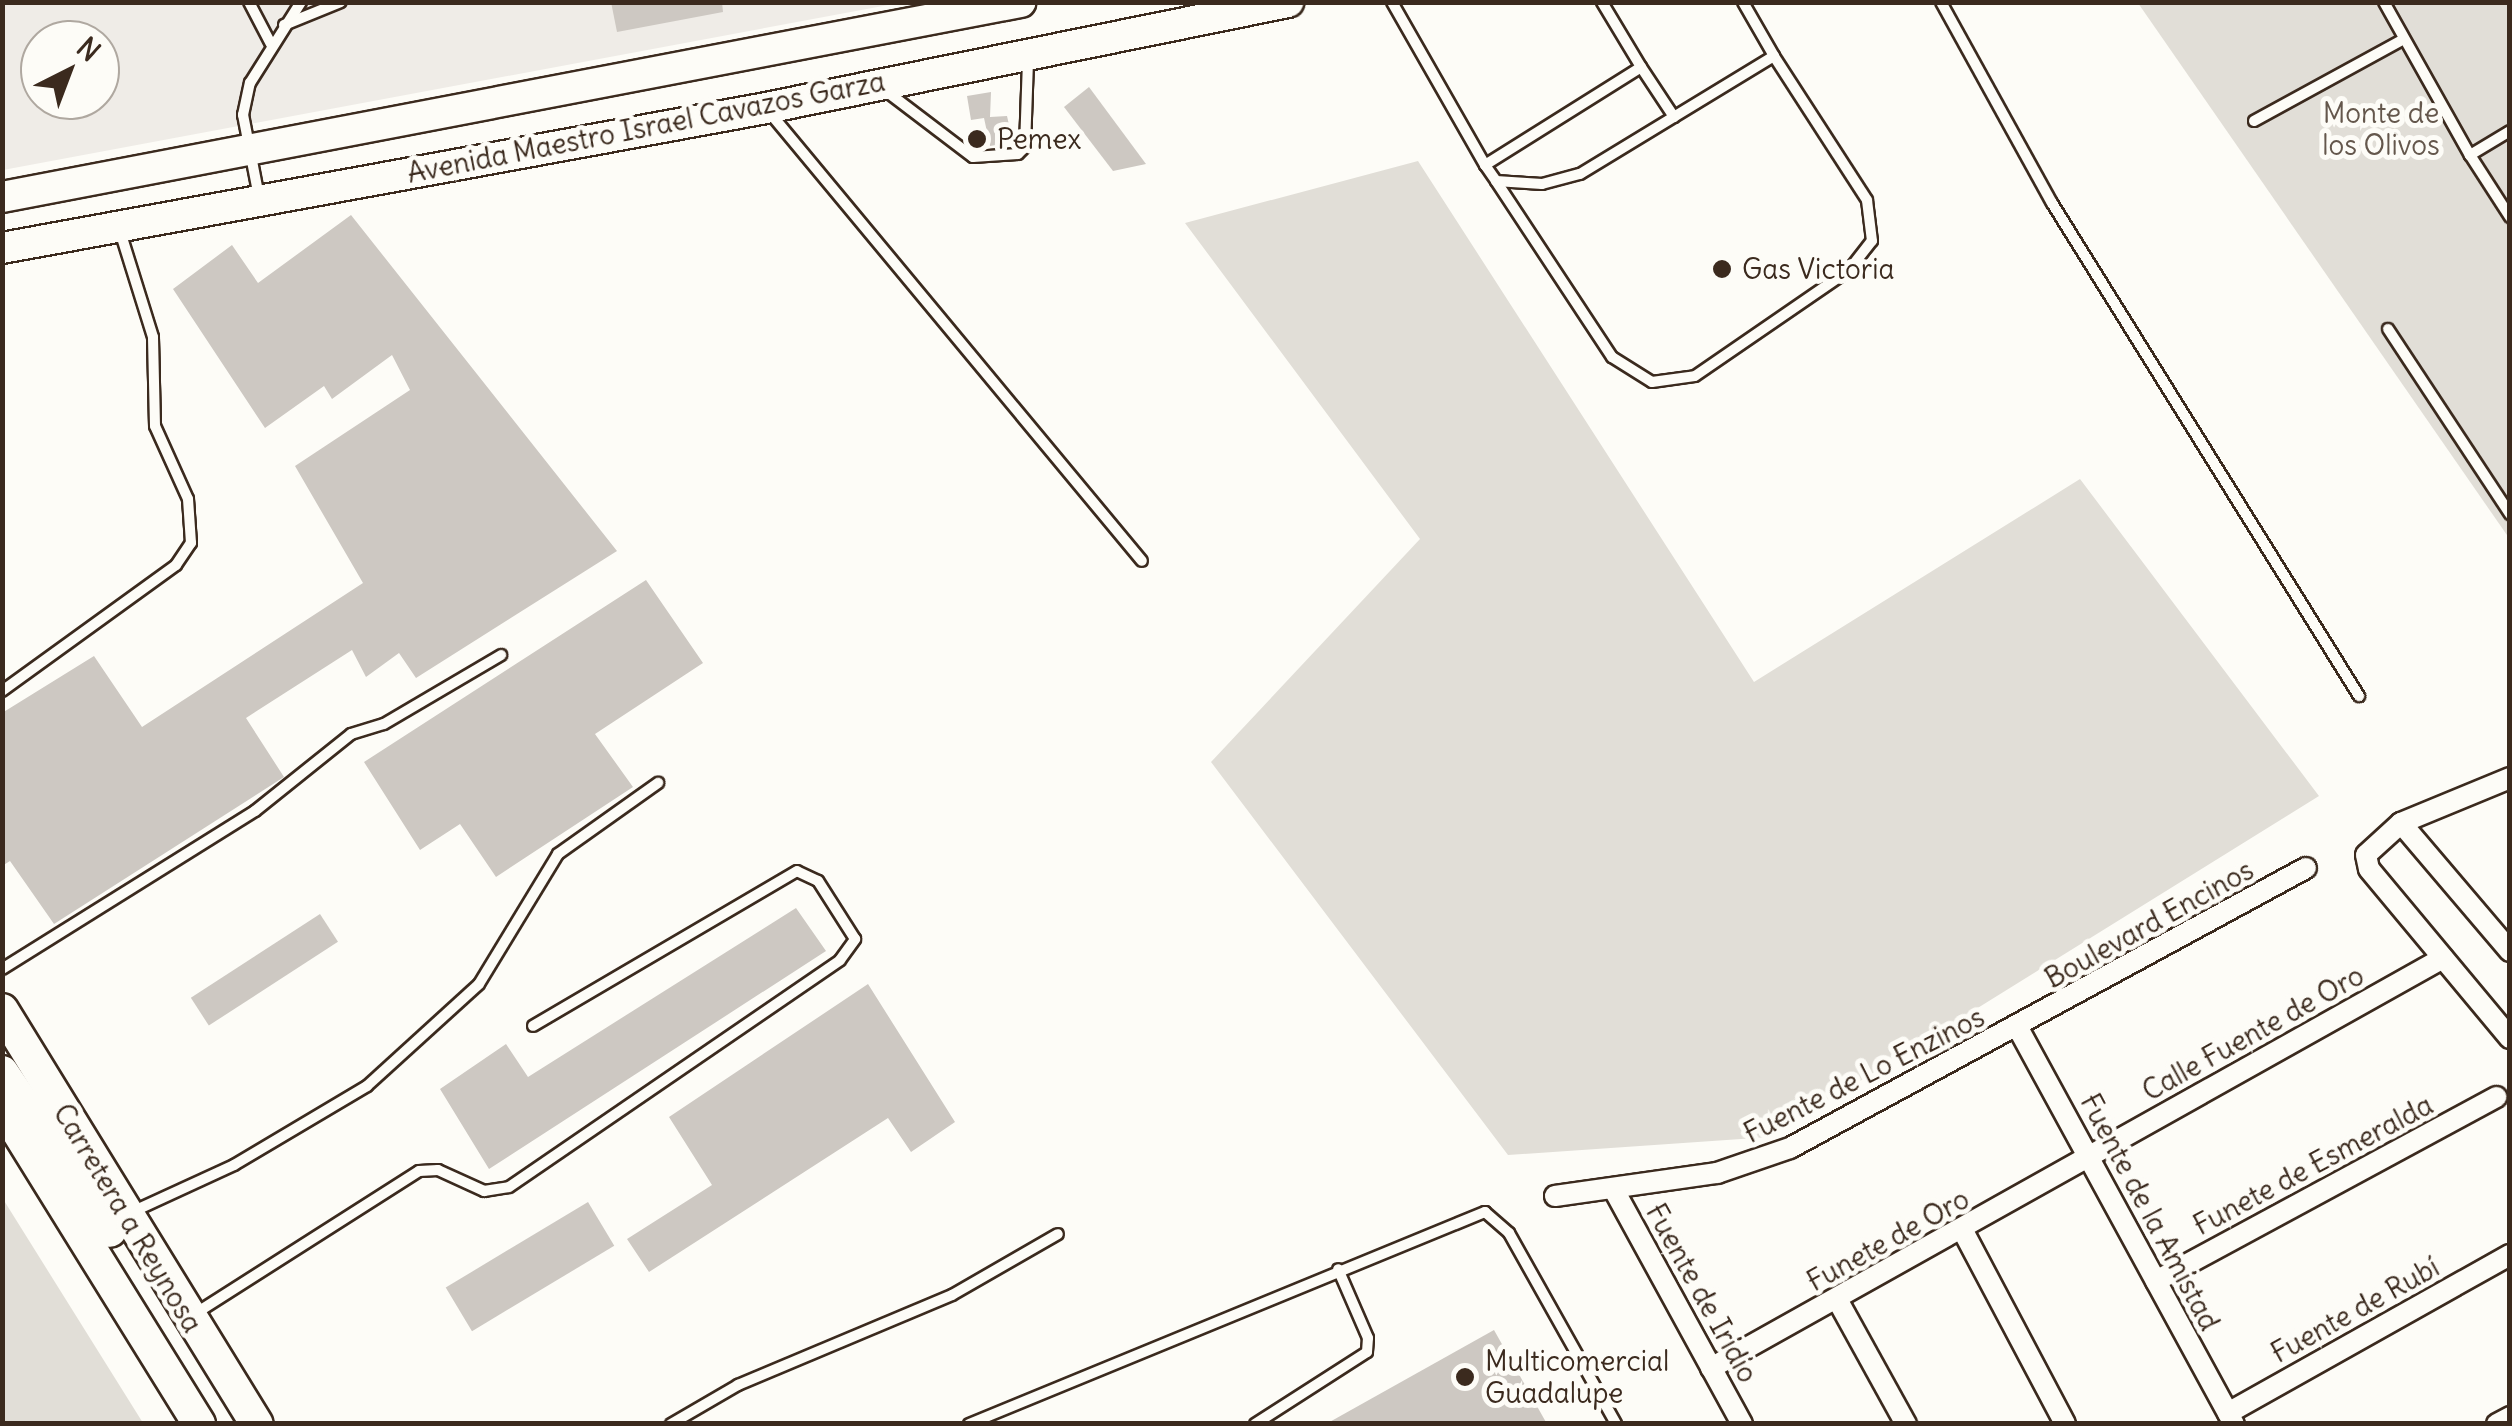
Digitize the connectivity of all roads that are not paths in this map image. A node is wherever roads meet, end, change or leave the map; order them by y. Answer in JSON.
{"nodes":[{"id":1,"x":249,"y":2,"type":"edge"},
{"id":2,"x":300,"y":2,"type":"edge"},
{"id":3,"x":340,"y":2,"type":"edge"},
{"id":4,"x":1020,"y":2,"type":"edge"},
{"id":5,"x":1288,"y":2,"type":"edge"},
{"id":6,"x":1392,"y":2,"type":"edge"},
{"id":7,"x":1602,"y":2,"type":"edge"},
{"id":8,"x":1743,"y":2,"type":"edge"},
{"id":9,"x":1941,"y":2,"type":"edge"},
{"id":10,"x":2384,"y":2,"type":"edge"},
{"id":11,"x":1157,"y":16,"type":"edge"},
{"id":12,"x":283,"y":25,"type":"junction"},
{"id":13,"x":2400,"y":41,"type":"junction"},
{"id":14,"x":271,"y":44,"type":"junction"},
{"id":15,"x":1028,"y":55,"type":"junction"},
{"id":16,"x":1774,"y":56,"type":"junction"},
{"id":17,"x":1641,"y":67,"type":"junction"},
{"id":18,"x":877,"y":84,"type":"junction"},
{"id":19,"x":766,"y":108,"type":"junction"},
{"id":20,"x":1674,"y":118,"type":"junction"},
{"id":21,"x":2254,"y":121,"type":"dead end"},
{"id":22,"x":2510,"y":130,"type":"edge"},
{"id":23,"x":249,"y":151,"type":"junction"},
{"id":24,"x":2470,"y":155,"type":"junction"},
{"id":25,"x":1485,"y":165,"type":"junction"},
{"id":26,"x":1496,"y":181,"type":"junction"},
{"id":27,"x":2,"y":197,"type":"edge"},
{"id":28,"x":259,"y":198,"type":"junction"},
{"id":29,"x":2510,"y":217,"type":"edge"},
{"id":30,"x":118,"y":227,"type":"junction"},
{"id":31,"x":2,"y":248,"type":"edge"},
{"id":32,"x":2388,"y":329,"type":"dead end"},
{"id":33,"x":2510,"y":514,"type":"edge"},
{"id":34,"x":1142,"y":561,"type":"dead end"},
{"id":35,"x":501,"y":655,"type":"dead end"},
{"id":36,"x":2,"y":692,"type":"edge"},
{"id":37,"x":2359,"y":696,"type":"dead end"},
{"id":38,"x":2510,"y":778,"type":"edge"},
{"id":39,"x":658,"y":783,"type":"dead end"},
{"id":40,"x":2401,"y":823,"type":"junction"},
{"id":41,"x":2306,"y":868,"type":"dead end"},
{"id":42,"x":2510,"y":951,"type":"edge"},
{"id":43,"x":2443,"y":958,"type":"junction"},
{"id":44,"x":2,"y":969,"type":"edge"},
{"id":45,"x":2,"y":1010,"type":"edge"},
{"id":46,"x":533,"y":1026,"type":"dead end"},
{"id":47,"x":2018,"y":1028,"type":"junction"},
{"id":48,"x":2510,"y":1038,"type":"edge"},
{"id":49,"x":2,"y":1072,"type":"edge"},
{"id":50,"x":2497,"y":1097,"type":"dead end"},
{"id":51,"x":2,"y":1106,"type":"edge"},
{"id":52,"x":2090,"y":1157,"type":"junction"},
{"id":53,"x":1614,"y":1190,"type":"junction"},
{"id":54,"x":1556,"y":1196,"type":"dead end"},
{"id":55,"x":124,"y":1215,"type":"junction"},
{"id":56,"x":1963,"y":1230,"type":"junction"},
{"id":57,"x":1058,"y":1234,"type":"dead end"},
{"id":58,"x":2510,"y":1255,"type":"edge"},
{"id":59,"x":154,"y":1267,"type":"junction"},
{"id":60,"x":1338,"y":1269,"type":"junction"},
{"id":61,"x":2156,"y":1281,"type":"junction"},
{"id":62,"x":1838,"y":1301,"type":"junction"},
{"id":63,"x":188,"y":1318,"type":"junction"},
{"id":64,"x":1711,"y":1368,"type":"junction"},
{"id":65,"x":2510,"y":1416,"type":"edge"},
{"id":66,"x":2231,"y":1418,"type":"edge"},
{"id":67,"x":199,"y":1424,"type":"edge"},
{"id":68,"x":256,"y":1424,"type":"edge"},
{"id":69,"x":672,"y":1424,"type":"edge"},
{"id":70,"x":969,"y":1424,"type":"edge"},
{"id":71,"x":1255,"y":1424,"type":"edge"},
{"id":72,"x":1616,"y":1424,"type":"edge"},
{"id":73,"x":1742,"y":1424,"type":"edge"},
{"id":74,"x":1906,"y":1424,"type":"edge"},
{"id":75,"x":2064,"y":1424,"type":"edge"},
{"id":76,"x":2497,"y":1424,"type":"edge"}],
"edges":[{"from":1,"to":14,"type":"lane"},
{"from":2,"to":12,"type":"lane"},
{"from":3,"to":12,"type":"lane"},
{"from":4,"to":23,"type":"main road","name":"Avenida Maestro Israel Cavazos Garza"},
{"from":5,"to":11,"type":"main road","name":"Avenida Maestro Israel Cavazos Garza"},
{"from":6,"to":25,"type":"lane"},
{"from":7,"to":17,"type":"lane"},
{"from":8,"to":16,"type":"lane"},
{"from":9,"to":37,"type":"lane"},
{"from":10,"to":13,"type":"lane"},
{"from":11,"to":15,"type":"main road","name":"Avenida Maestro Israel Cavazos Garza"},
{"from":12,"to":14,"type":"lane"},
{"from":13,"to":21,"type":"lane"},
{"from":13,"to":24,"type":"lane"},
{"from":14,"to":23,"type":"lane"},
{"from":15,"to":18,"type":"main road","name":"Avenida Maestro Israel Cavazos Garza"},
{"from":15,"to":18,"type":"lane"},
{"from":16,"to":20,"type":"lane"},
{"from":16,"to":26,"type":"lane"},
{"from":17,"to":20,"type":"lane"},
{"from":17,"to":25,"type":"lane"},
{"from":18,"to":19,"type":"main road","name":"Avenida Maestro Israel Cavazos Garza"},
{"from":19,"to":28,"type":"main road","name":"Avenida Maestro Israel Cavazos Garza"},
{"from":19,"to":34,"type":"lane"},
{"from":20,"to":26,"type":"lane"},
{"from":22,"to":24,"type":"lane"},
{"from":23,"to":27,"type":"main road","name":"Avenida Maestro Israel Cavazos Garza"},
{"from":23,"to":28,"type":"lane"},
{"from":24,"to":29,"type":"lane"},
{"from":25,"to":26,"type":"lane"},
{"from":28,"to":30,"type":"main road","name":"Avenida Maestro Israel Cavazos Garza"},
{"from":30,"to":31,"type":"main road","name":"Avenida Maestro Israel Cavazos Garza"},
{"from":30,"to":36,"type":"lane"},
{"from":32,"to":33,"type":"lane"},
{"from":35,"to":44,"type":"lane"},
{"from":38,"to":40,"type":"street"},
{"from":39,"to":55,"type":"lane"},
{"from":40,"to":42,"type":"street"},
{"from":40,"to":43,"type":"street"},
{"from":41,"to":47,"type":"street","name":"Boulevard Encinos"},
{"from":43,"to":48,"type":"street"},
{"from":43,"to":52,"type":"street","name":"Calle Fuente de Oro"},
{"from":45,"to":55,"type":"main road","name":"Carretera a Reynosa"},
{"from":46,"to":63,"type":"lane"},
{"from":47,"to":52,"type":"street","name":"Fuente de la Amistad"},
{"from":47,"to":53,"type":"street","name":"Fuente de Lo Enzinos"},
{"from":49,"to":59,"type":"main road"},
{"from":50,"to":61,"type":"street","name":"Funete de Esmeralda"},
{"from":51,"to":67,"type":"main road","name":"Carretera a Reynosa"},
{"from":52,"to":56,"type":"street","name":"Funete de Oro"},
{"from":52,"to":61,"type":"street","name":"Fuente de la Amistad"},
{"from":53,"to":54,"type":"street","name":"Fuente de Lo Enzinos"},
{"from":53,"to":64,"type":"street","name":"Fuente de Iridio"},
{"from":55,"to":59,"type":"main road","name":"Carretera a Reynosa"},
{"from":56,"to":62,"type":"street","name":"Funete de Oro"},
{"from":56,"to":75,"type":"street"},
{"from":57,"to":69,"type":"lane"},
{"from":58,"to":66,"type":"street","name":"Fuente de Rubí"},
{"from":59,"to":63,"type":"main road","name":"Carretera a Reynosa"},
{"from":60,"to":70,"type":"lane"},
{"from":60,"to":71,"type":"lane"},
{"from":60,"to":72,"type":"lane"},
{"from":61,"to":66,"type":"street","name":"Fuente de la Amistad"},
{"from":62,"to":64,"type":"street","name":"Funete de Oro"},
{"from":62,"to":74,"type":"street"},
{"from":63,"to":68,"type":"main road","name":"Carretera a Reynosa"},
{"from":64,"to":73,"type":"street","name":"Fuente de Iridio"},
{"from":65,"to":76,"type":"street"}]}
